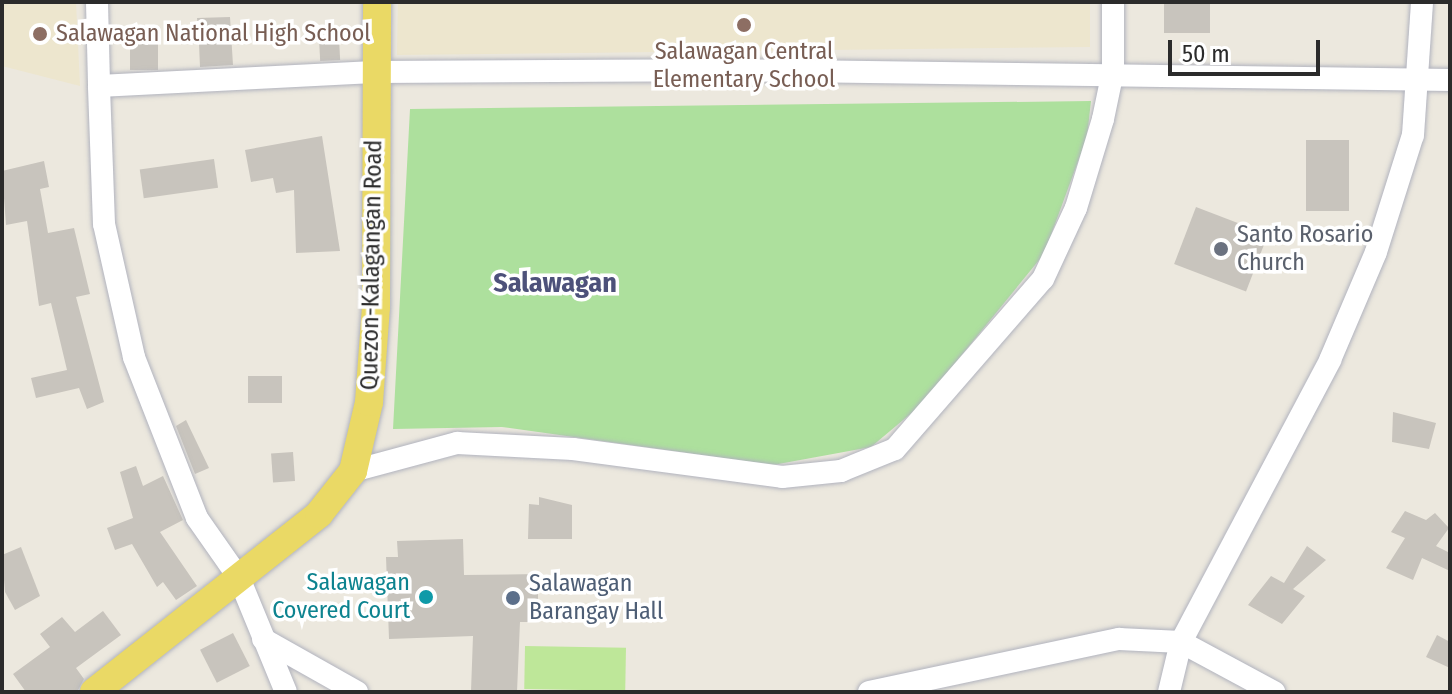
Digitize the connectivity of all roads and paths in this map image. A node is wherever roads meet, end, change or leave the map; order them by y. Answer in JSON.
{"nodes":[{"id":1,"x":97,"y":2,"type":"edge"},
{"id":2,"x":377,"y":2,"type":"edge"},
{"id":3,"x":1113,"y":2,"type":"edge"},
{"id":4,"x":1422,"y":2,"type":"edge"},
{"id":5,"x":1113,"y":71,"type":"junction"},
{"id":6,"x":374,"y":72,"type":"junction"},
{"id":7,"x":1450,"y":80,"type":"edge"},
{"id":8,"x":1422,"y":81,"type":"junction"},
{"id":9,"x":99,"y":86,"type":"junction"},
{"id":10,"x":353,"y":471,"type":"junction"},
{"id":11,"x":239,"y":578,"type":"junction"},
{"id":12,"x":263,"y":639,"type":"junction"},
{"id":13,"x":1181,"y":642,"type":"junction"},
{"id":14,"x":94,"y":692,"type":"edge"},
{"id":15,"x":286,"y":692,"type":"edge"},
{"id":16,"x":357,"y":692,"type":"edge"},
{"id":17,"x":869,"y":692,"type":"edge"},
{"id":18,"x":1169,"y":692,"type":"edge"},
{"id":19,"x":1274,"y":692,"type":"edge"}],
"edges":[{"from":1,"to":9,"type":"street"},
{"from":2,"to":6,"type":"main road","name":"Quezon-Kalagangan Road"},
{"from":3,"to":5,"type":"street"},
{"from":4,"to":8,"type":"street"},
{"from":5,"to":6,"type":"street"},
{"from":5,"to":8,"type":"street"},
{"from":5,"to":10,"type":"street"},
{"from":6,"to":9,"type":"street"},
{"from":6,"to":10,"type":"main road","name":"Quezon-Kalagangan Road"},
{"from":7,"to":8,"type":"street"},
{"from":8,"to":13,"type":"street"},
{"from":9,"to":11,"type":"street"},
{"from":10,"to":11,"type":"main road","name":"Quezon-Kalagangan Road"},
{"from":11,"to":12,"type":"street"},
{"from":11,"to":14,"type":"main road","name":"Quezon-Kalagangan Road"},
{"from":12,"to":15,"type":"street"},
{"from":12,"to":16,"type":"street"},
{"from":13,"to":17,"type":"street"},
{"from":13,"to":18,"type":"street"},
{"from":13,"to":19,"type":"street"}]}
